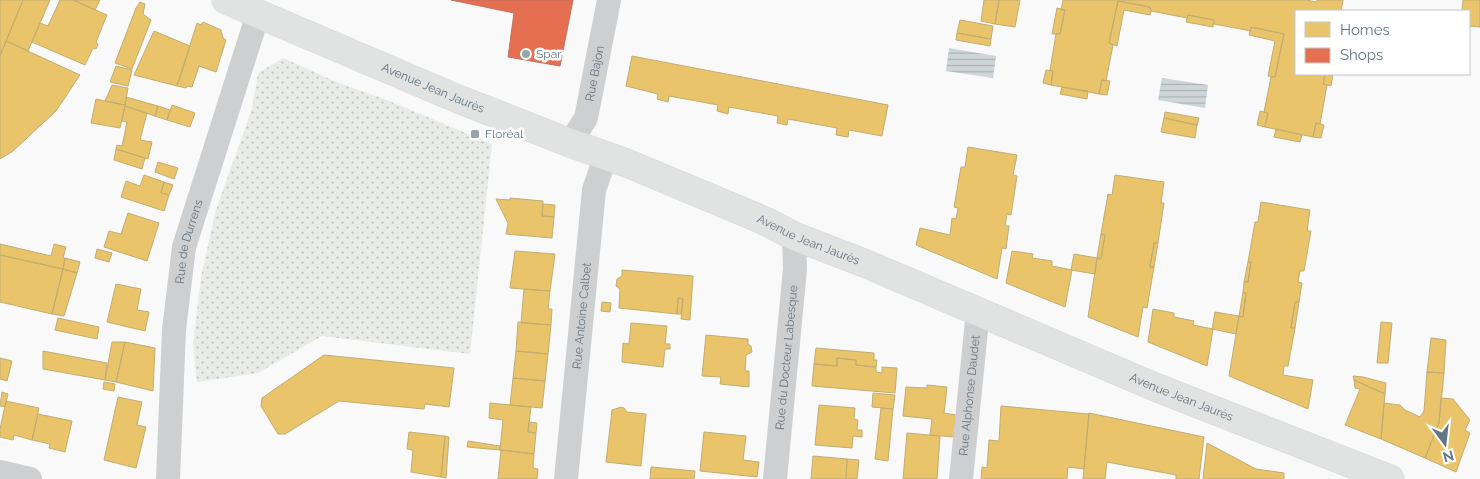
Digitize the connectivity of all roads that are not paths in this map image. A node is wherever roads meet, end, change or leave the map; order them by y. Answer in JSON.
{"nodes":[{"id":1,"x":226,"y":0,"type":"edge"},
{"id":2,"x":609,"y":0,"type":"edge"},
{"id":3,"x":258,"y":14,"type":"junction"},
{"id":4,"x":570,"y":143,"type":"junction"},
{"id":5,"x":606,"y":156,"type":"junction"},
{"id":6,"x":794,"y":236,"type":"junction"},
{"id":7,"x":978,"y":311,"type":"junction"},
{"id":8,"x":0,"y":472,"type":"edge"},
{"id":9,"x":30,"y":479,"type":"edge"},
{"id":10,"x":168,"y":479,"type":"edge"},
{"id":11,"x":566,"y":479,"type":"edge"},
{"id":12,"x":775,"y":479,"type":"edge"},
{"id":13,"x":961,"y":479,"type":"edge"},
{"id":14,"x":1390,"y":479,"type":"edge"}],
"edges":[{"from":1,"to":3,"type":"main road","name":"Avenue Jean Jaurès"},
{"from":2,"to":4,"type":"street","name":"Rue Bajon"},
{"from":3,"to":4,"type":"main road","name":"Avenue Jean Jaurès"},
{"from":3,"to":10,"type":"street","name":"Rue de Durrens"},
{"from":4,"to":5,"type":"main road","name":"Avenue Jean Jaurès"},
{"from":5,"to":6,"type":"main road","name":"Avenue Jean Jaurès"},
{"from":5,"to":11,"type":"street","name":"Rue Antoine Calbet"},
{"from":6,"to":7,"type":"main road","name":"Avenue Jean Jaurès"},
{"from":6,"to":12,"type":"street","name":"Rue du Docteur Labesque"},
{"from":7,"to":13,"type":"street","name":"Rue Alphonse Daudet"},
{"from":7,"to":14,"type":"main road","name":"Avenue Jean Jaurès"},
{"from":8,"to":9,"type":"street"}]}
